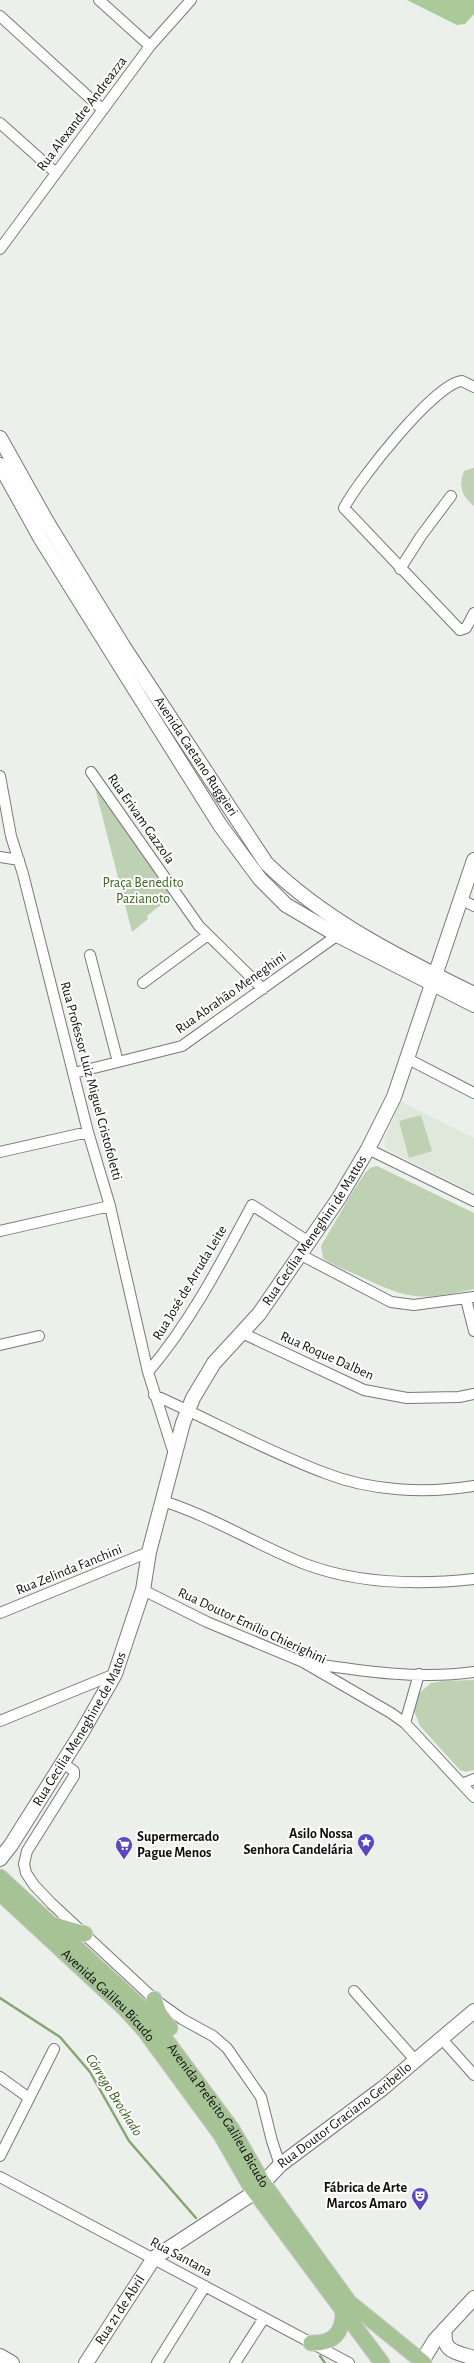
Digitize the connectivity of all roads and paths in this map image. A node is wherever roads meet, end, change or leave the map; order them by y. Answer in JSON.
{"nodes":[{"id":1,"x":99,"y":0,"type":"edge"},
{"id":2,"x":191,"y":0,"type":"edge"},
{"id":3,"x":0,"y":16,"type":"edge"},
{"id":4,"x":150,"y":46,"type":"junction"},
{"id":5,"x":103,"y":110,"type":"junction"},
{"id":6,"x":0,"y":123,"type":"edge"},
{"id":7,"x":56,"y":173,"type":"junction"},
{"id":8,"x":0,"y":249,"type":"edge"},
{"id":9,"x":474,"y":387,"type":"edge"},
{"id":10,"x":0,"y":438,"type":"edge"},
{"id":11,"x":0,"y":465,"type":"edge"},
{"id":12,"x":452,"y":496,"type":"dead end"},
{"id":13,"x":400,"y":569,"type":"junction"},
{"id":14,"x":474,"y":613,"type":"edge"},
{"id":15,"x":91,"y":772,"type":"dead end"},
{"id":16,"x":0,"y":776,"type":"edge"},
{"id":17,"x":0,"y":857,"type":"edge"},
{"id":18,"x":19,"y":860,"type":"junction"},
{"id":19,"x":474,"y":860,"type":"edge"},
{"id":20,"x":460,"y":899,"type":"junction"},
{"id":21,"x":474,"y":906,"type":"edge"},
{"id":22,"x":349,"y":928,"type":"junction"},
{"id":23,"x":208,"y":934,"type":"junction"},
{"id":24,"x":337,"y":935,"type":"junction"},
{"id":25,"x":90,"y":955,"type":"dead end"},
{"id":26,"x":433,"y":979,"type":"junction"},
{"id":27,"x":143,"y":983,"type":"dead end"},
{"id":28,"x":263,"y":989,"type":"junction"},
{"id":29,"x":474,"y":994,"type":"edge"},
{"id":30,"x":474,"y":1005,"type":"edge"},
{"id":31,"x":408,"y":1059,"type":"junction"},
{"id":32,"x":118,"y":1062,"type":"junction"},
{"id":33,"x":74,"y":1072,"type":"junction"},
{"id":34,"x":474,"y":1093,"type":"edge"},
{"id":35,"x":88,"y":1132,"type":"junction"},
{"id":36,"x":368,"y":1149,"type":"junction"},
{"id":37,"x":0,"y":1150,"type":"edge"},
{"id":38,"x":474,"y":1201,"type":"edge"},
{"id":39,"x":110,"y":1206,"type":"junction"},
{"id":40,"x":0,"y":1231,"type":"edge"},
{"id":41,"x":309,"y":1242,"type":"junction"},
{"id":42,"x":301,"y":1255,"type":"junction"},
{"id":43,"x":470,"y":1298,"type":"edge"},
{"id":44,"x":474,"y":1331,"type":"edge"},
{"id":45,"x":242,"y":1333,"type":"junction"},
{"id":46,"x":38,"y":1336,"type":"dead end"},
{"id":47,"x":0,"y":1345,"type":"edge"},
{"id":48,"x":148,"y":1372,"type":"junction"},
{"id":49,"x":474,"y":1394,"type":"edge"},
{"id":50,"x":154,"y":1395,"type":"junction"},
{"id":51,"x":188,"y":1410,"type":"junction"},
{"id":52,"x":175,"y":1458,"type":"junction"},
{"id":53,"x":474,"y":1486,"type":"edge"},
{"id":54,"x":163,"y":1501,"type":"junction"},
{"id":55,"x":149,"y":1552,"type":"junction"},
{"id":56,"x":474,"y":1579,"type":"edge"},
{"id":57,"x":143,"y":1590,"type":"junction"},
{"id":58,"x":0,"y":1613,"type":"edge"},
{"id":59,"x":303,"y":1662,"type":"junction"},
{"id":60,"x":346,"y":1669,"type":"junction"},
{"id":61,"x":474,"y":1672,"type":"edge"},
{"id":62,"x":115,"y":1674,"type":"junction"},
{"id":63,"x":419,"y":1674,"type":"junction"},
{"id":64,"x":339,"y":1683,"type":"junction"},
{"id":65,"x":0,"y":1721,"type":"edge"},
{"id":66,"x":405,"y":1723,"type":"junction"},
{"id":67,"x":63,"y":1763,"type":"junction"},
{"id":68,"x":474,"y":1780,"type":"edge"},
{"id":69,"x":462,"y":1784,"type":"junction"},
{"id":70,"x":474,"y":1797,"type":"edge"},
{"id":71,"x":1,"y":1855,"type":"edge"},
{"id":72,"x":0,"y":1877,"type":"edge"},
{"id":73,"x":0,"y":1893,"type":"edge"},
{"id":74,"x":51,"y":1924,"type":"junction"},
{"id":75,"x":85,"y":1934,"type":"junction"},
{"id":76,"x":354,"y":1991,"type":"dead end"},
{"id":77,"x":154,"y":1999,"type":"junction"},
{"id":78,"x":474,"y":2011,"type":"edge"},
{"id":79,"x":442,"y":2039,"type":"junction"},
{"id":80,"x":54,"y":2049,"type":"dead end"},
{"id":81,"x":416,"y":2062,"type":"junction"},
{"id":82,"x":184,"y":2064,"type":"junction"},
{"id":83,"x":474,"y":2075,"type":"edge"},
{"id":84,"x":0,"y":2077,"type":"edge"},
{"id":85,"x":29,"y":2098,"type":"junction"},
{"id":86,"x":0,"y":2156,"type":"edge"},
{"id":87,"x":280,"y":2165,"type":"junction"},
{"id":88,"x":0,"y":2177,"type":"edge"},
{"id":89,"x":259,"y":2187,"type":"junction"},
{"id":90,"x":154,"y":2258,"type":"junction"},
{"id":91,"x":205,"y":2286,"type":"junction"},
{"id":92,"x":474,"y":2298,"type":"edge"},
{"id":93,"x":343,"y":2312,"type":"junction"},
{"id":94,"x":264,"y":2318,"type":"junction"},
{"id":95,"x":445,"y":2329,"type":"junction"},
{"id":96,"x":311,"y":2343,"type":"junction"},
{"id":97,"x":0,"y":2356,"type":"edge"},
{"id":98,"x":474,"y":2358,"type":"edge"},
{"id":99,"x":12,"y":2363,"type":"edge"},
{"id":100,"x":86,"y":2363,"type":"edge"},
{"id":101,"x":157,"y":2363,"type":"edge"},
{"id":102,"x":236,"y":2363,"type":"edge"},
{"id":103,"x":349,"y":2363,"type":"edge"},
{"id":104,"x":382,"y":2363,"type":"edge"},
{"id":105,"x":422,"y":2363,"type":"edge"}],
"edges":[{"from":1,"to":4,"type":"street"},
{"from":2,"to":4,"type":"street","name":"Rua Alexandre Andreazza"},
{"from":3,"to":5,"type":"street"},
{"from":4,"to":5,"type":"street","name":"Rua Alexandre Andreazza"},
{"from":5,"to":7,"type":"street","name":"Rua Alexandre Andreazza"},
{"from":6,"to":7,"type":"street"},
{"from":7,"to":8,"type":"street","name":"Rua Alexandre Andreazza"},
{"from":9,"to":13,"type":"street"},
{"from":10,"to":22,"type":"main road","name":"Avenida Caetano Ruggieri"},
{"from":11,"to":24,"type":"main road","name":"Avenida Caetano Ruggieri"},
{"from":12,"to":13,"type":"street"},
{"from":13,"to":14,"type":"street"},
{"from":15,"to":23,"type":"street","name":"Rua Erivam Gazzola"},
{"from":16,"to":18,"type":"street","name":"Rua Professor Luiz Miguel Cristofoletti"},
{"from":17,"to":18,"type":"street"},
{"from":18,"to":33,"type":"street","name":"Rua Professor Luiz Miguel Cristofoletti"},
{"from":19,"to":20,"type":"main road","name":"Rua Cecília Meneghini de Mattos"},
{"from":20,"to":21,"type":"street"},
{"from":20,"to":26,"type":"main road","name":"Rua Cecília Meneghini de Mattos"},
{"from":22,"to":24,"type":"street","name":"Rua Abrahão Meneghini"},
{"from":22,"to":26,"type":"main road","name":"Avenida Caetano Ruggieri"},
{"from":23,"to":27,"type":"street"},
{"from":23,"to":28,"type":"street","name":"Rua Erivam Gazzola"},
{"from":24,"to":26,"type":"main road","name":"Avenida Caetano Ruggieri"},
{"from":24,"to":28,"type":"street","name":"Rua Abrahão Meneghini"},
{"from":25,"to":32,"type":"street"},
{"from":26,"to":29,"type":"main road","name":"Avenida Caetano Ruggieri"},
{"from":26,"to":30,"type":"main road","name":"Avenida Caetano Ruggieri"},
{"from":26,"to":31,"type":"main road","name":"Rua Cecília Meneghini de Mattos"},
{"from":28,"to":32,"type":"street","name":"Rua Abrahão Meneghini"},
{"from":31,"to":34,"type":"street"},
{"from":31,"to":36,"type":"main road","name":"Rua Cecília Meneghini de Mattos"},
{"from":32,"to":33,"type":"street","name":"Rua Abrahão Meneghini"},
{"from":33,"to":35,"type":"street","name":"Rua Professor Luiz Miguel Cristofoletti"},
{"from":35,"to":37,"type":"street"},
{"from":35,"to":39,"type":"street","name":"Rua Professor Luiz Miguel Cristofoletti"},
{"from":36,"to":38,"type":"street"},
{"from":36,"to":41,"type":"main road","name":"Rua Cecília Meneghini de Mattos"},
{"from":39,"to":40,"type":"street"},
{"from":39,"to":48,"type":"street","name":"Rua Professor Luiz Miguel Cristofoletti"},
{"from":41,"to":42,"type":"main road","name":"Rua Cecília Meneghini de Mattos"},
{"from":41,"to":48,"type":"street","name":"Rua José de Arruda Leite"},
{"from":42,"to":43,"type":"street"},
{"from":42,"to":45,"type":"main road","name":"Rua Cecília Meneghini de Mattos"},
{"from":43,"to":44,"type":"street"},
{"from":45,"to":49,"type":"street","name":"Rua Roque Dalben"},
{"from":45,"to":51,"type":"main road","name":"Rua Cecília Meneghini de Mattos"},
{"from":46,"to":47,"type":"street"},
{"from":48,"to":50,"type":"street","name":"Rua Professor Luiz Miguel Cristofoletti"},
{"from":50,"to":51,"type":"street"},
{"from":50,"to":52,"type":"street","name":"Rua Professor Luiz Miguel Cristofoletti"},
{"from":51,"to":52,"type":"main road","name":"Rua Cecília Meneghini de Mattos"},
{"from":51,"to":53,"type":"street"},
{"from":52,"to":54,"type":"main road","name":"Rua Cecília Meneghini de Mattos"},
{"from":54,"to":55,"type":"main road","name":"Rua Cecília Meneghini de Mattos"},
{"from":54,"to":56,"type":"street"},
{"from":55,"to":57,"type":"main road","name":"Rua Cecília Meneghini de Mattos"},
{"from":55,"to":58,"type":"street","name":"Rua Zelinda Fanchini"},
{"from":57,"to":59,"type":"street","name":"Rua Doutor Emílio Chierighini"},
{"from":57,"to":62,"type":"main road","name":"Rua Cecilia Meneghine de Matos"},
{"from":59,"to":60,"type":"street"},
{"from":59,"to":64,"type":"street","name":"Rua Doutor Emílio Chierighini"},
{"from":60,"to":63,"type":"street"},
{"from":60,"to":64,"type":"street"},
{"from":61,"to":63,"type":"street"},
{"from":62,"to":65,"type":"street"},
{"from":62,"to":67,"type":"main road","name":"Rua Cecilia Meneghine de Matos"},
{"from":63,"to":66,"type":"street"},
{"from":64,"to":66,"type":"street","name":"Rua Doutor Emílio Chierighini"},
{"from":66,"to":69,"type":"street","name":"Rua Doutor Emílio Chierighini"},
{"from":67,"to":71,"type":"main road","name":"Rua Cecilia Meneghine de Matos"},
{"from":67,"to":75,"type":"street"},
{"from":68,"to":69,"type":"street"},
{"from":69,"to":70,"type":"street","name":"Rua Doutor Emílio Chierighini"},
{"from":72,"to":74,"type":"main road","name":"Avenida Prefeito Galileu Bicudo"},
{"from":73,"to":89,"type":"main road","name":"Avenida Galileu Bicudo"},
{"from":74,"to":75,"type":"main road"},
{"from":74,"to":82,"type":"main road","name":"Avenida Prefeito Galileu Bicudo"},
{"from":75,"to":77,"type":"street"},
{"from":76,"to":81,"type":"street"},
{"from":77,"to":82,"type":"main road"},
{"from":77,"to":87,"type":"street"},
{"from":78,"to":79,"type":"main road","name":"Rua Doutor Graciano Geribello"},
{"from":79,"to":81,"type":"main road","name":"Rua Doutor Graciano Geribello"},
{"from":79,"to":83,"type":"street"},
{"from":80,"to":85,"type":"street"},
{"from":81,"to":87,"type":"main road","name":"Rua Doutor Graciano Geribello"},
{"from":82,"to":89,"type":"main road","name":"Avenida Prefeito Galileu Bicudo"},
{"from":84,"to":85,"type":"street"},
{"from":85,"to":86,"type":"street"},
{"from":87,"to":89,"type":"main road","name":"Rua Doutor Graciano Geribello"},
{"from":88,"to":90,"type":"street","name":"Rua Santana"},
{"from":89,"to":90,"type":"main road","name":"Rua Doutor Graciano Geribello"},
{"from":89,"to":93,"type":"main road","name":"Avenida Prefeito Galileu Bicudo"},
{"from":89,"to":105,"type":"main road","name":"Avenida Prefeito Galileu Bicudo"},
{"from":90,"to":91,"type":"street","name":"Rua Santana"},
{"from":90,"to":100,"type":"main road","name":"Rua 21 de Abril"},
{"from":91,"to":94,"type":"street","name":"Rua Santana"},
{"from":91,"to":101,"type":"street"},
{"from":92,"to":95,"type":"main road"},
{"from":93,"to":96,"type":"main road"},
{"from":93,"to":104,"type":"main road","name":"Avenida Prefeito Galileu Bicudo"},
{"from":94,"to":96,"type":"street","name":"Rua Santana"},
{"from":94,"to":102,"type":"street"},
{"from":95,"to":98,"type":"main road"},
{"from":95,"to":105,"type":"main road"},
{"from":96,"to":103,"type":"street","name":"Rua Santana"},
{"from":97,"to":99,"type":"main road"}]}
